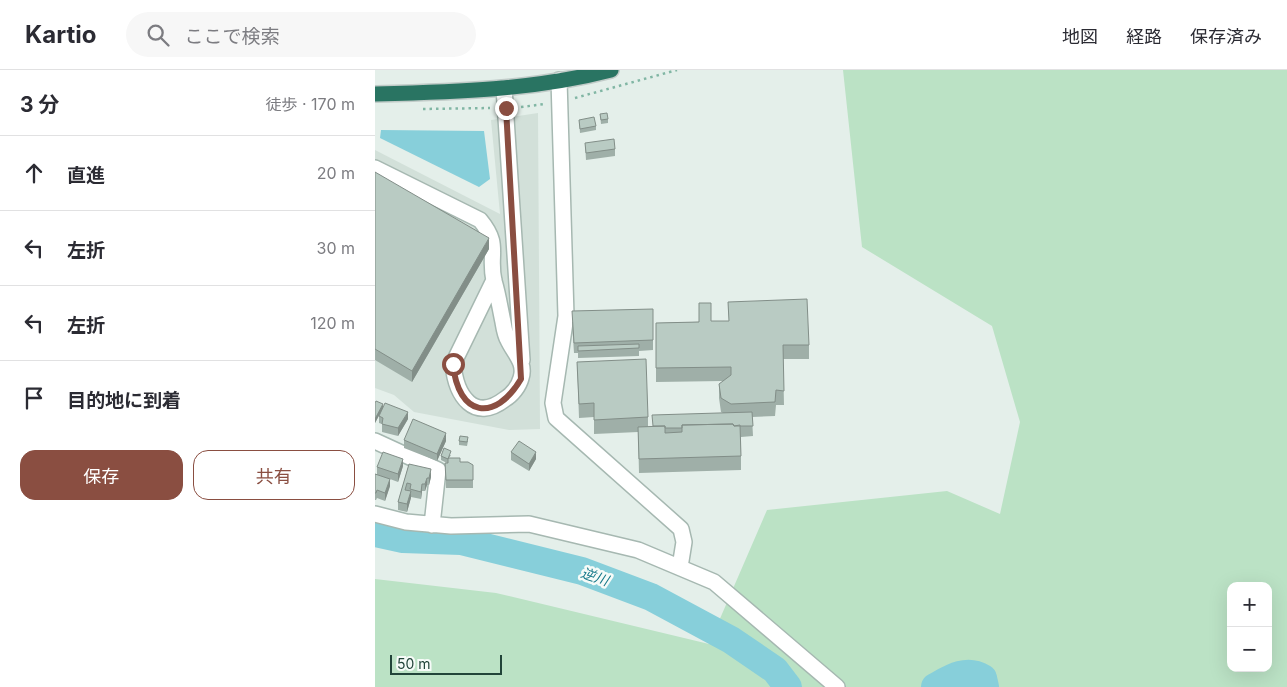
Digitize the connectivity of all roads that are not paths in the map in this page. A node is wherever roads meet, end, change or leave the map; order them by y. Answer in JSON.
{"nodes":[{"id":1,"x":611,"y":70,"type":"edge"},
{"id":2,"x":559,"y":80,"type":"junction"},
{"id":3,"x":504,"y":88,"type":"junction"},
{"id":4,"x":375,"y":94,"type":"edge"},
{"id":5,"x":375,"y":168,"type":"edge"},
{"id":6,"x":494,"y":280,"type":"junction"},
{"id":7,"x":522,"y":364,"type":"junction"},
{"id":8,"x":375,"y":442,"type":"edge"},
{"id":9,"x":375,"y":514,"type":"edge"},
{"id":10,"x":432,"y":525,"type":"junction"},
{"id":11,"x":681,"y":567,"type":"junction"},
{"id":12,"x":837,"y":687,"type":"edge"}],
"edges":[{"from":1,"to":2,"type":"highway"},
{"from":2,"to":3,"type":"highway"},
{"from":2,"to":11,"type":"street"},
{"from":3,"to":4,"type":"highway"},
{"from":3,"to":7,"type":"street"},
{"from":5,"to":6,"type":"street"},
{"from":6,"to":7,"type":"street"},
{"from":6,"to":7,"type":"street"},
{"from":8,"to":10,"type":"street"},
{"from":9,"to":10,"type":"street"},
{"from":10,"to":11,"type":"street"},
{"from":11,"to":12,"type":"street"}]}
